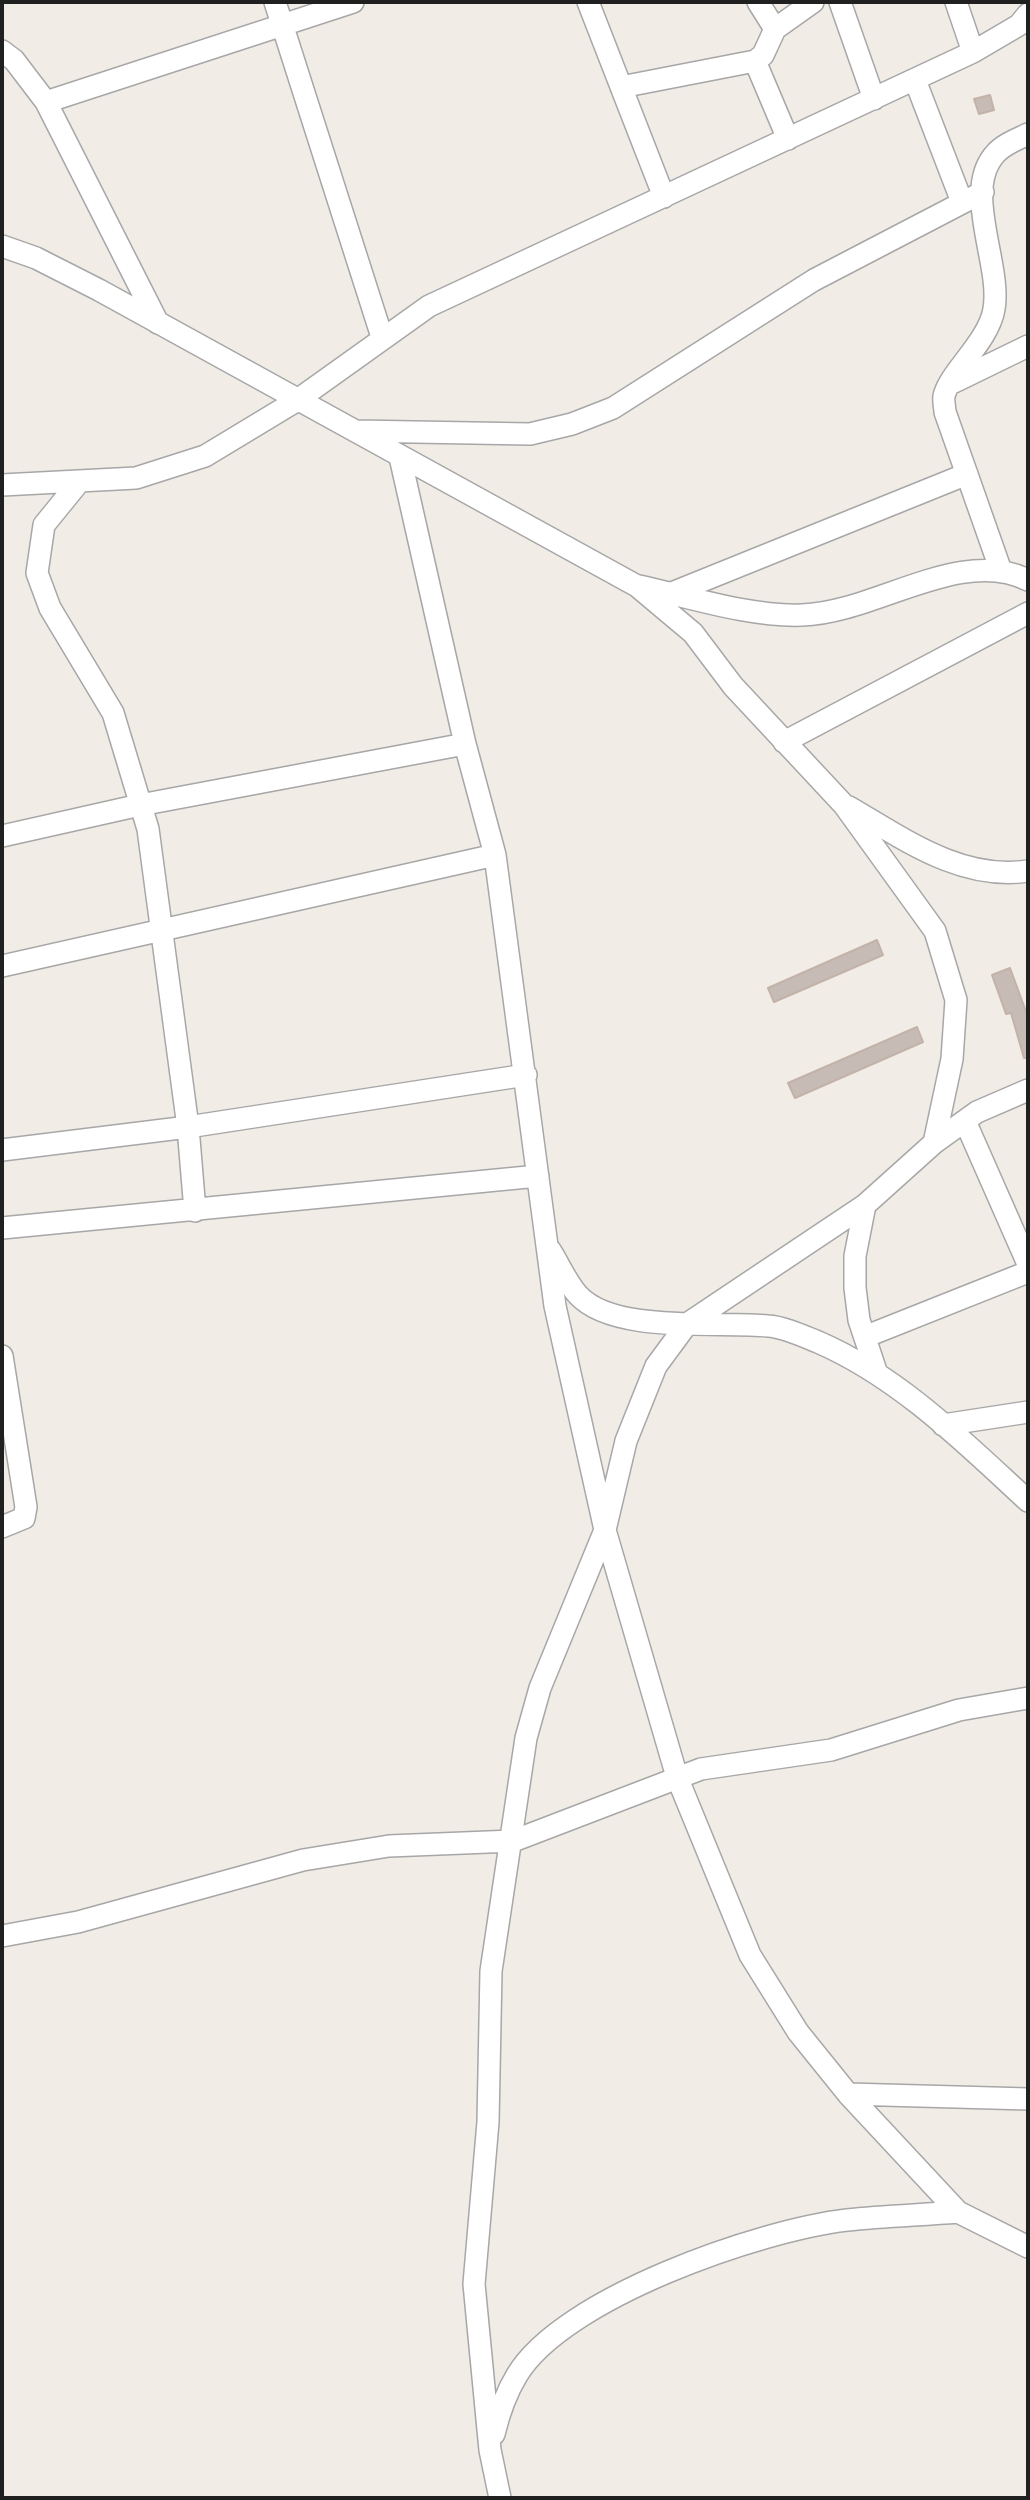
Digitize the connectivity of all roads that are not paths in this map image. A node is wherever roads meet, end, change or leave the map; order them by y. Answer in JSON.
{"nodes":[{"id":1,"x":275,"y":2,"type":"edge"},
{"id":2,"x":353,"y":2,"type":"edge"},
{"id":3,"x":588,"y":2,"type":"edge"},
{"id":4,"x":758,"y":2,"type":"edge"},
{"id":5,"x":813,"y":2,"type":"edge"},
{"id":6,"x":839,"y":2,"type":"edge"},
{"id":7,"x":956,"y":2,"type":"edge"},
{"id":8,"x":1028,"y":14,"type":"edge"},
{"id":9,"x":281,"y":24,"type":"junction"},
{"id":10,"x":775,"y":29,"type":"junction"},
{"id":11,"x":2,"y":51,"type":"edge"},
{"id":12,"x":974,"y":52,"type":"junction"},
{"id":13,"x":755,"y":61,"type":"junction"},
{"id":14,"x":915,"y":80,"type":"junction"},
{"id":15,"x":621,"y":87,"type":"junction"},
{"id":16,"x":874,"y":99,"type":"junction"},
{"id":17,"x":46,"y":102,"type":"junction"},
{"id":18,"x":1028,"y":134,"type":"edge"},
{"id":19,"x":788,"y":139,"type":"junction"},
{"id":20,"x":983,"y":192,"type":"junction"},
{"id":21,"x":664,"y":197,"type":"junction"},
{"id":22,"x":962,"y":202,"type":"junction"},
{"id":23,"x":2,"y":246,"type":"edge"},
{"id":24,"x":158,"y":323,"type":"junction"},
{"id":25,"x":382,"y":337,"type":"junction"},
{"id":26,"x":1028,"y":346,"type":"edge"},
{"id":27,"x":951,"y":383,"type":"junction"},
{"id":28,"x":296,"y":401,"type":"junction"},
{"id":29,"x":350,"y":430,"type":"junction"},
{"id":30,"x":400,"y":457,"type":"junction"},
{"id":31,"x":967,"y":474,"type":"junction"},
{"id":32,"x":79,"y":482,"type":"junction"},
{"id":33,"x":2,"y":485,"type":"edge"},
{"id":34,"x":1001,"y":571,"type":"junction"},
{"id":35,"x":1028,"y":580,"type":"edge"},
{"id":36,"x":637,"y":586,"type":"junction"},
{"id":37,"x":672,"y":593,"type":"junction"},
{"id":38,"x":1028,"y":613,"type":"edge"},
{"id":39,"x":784,"y":742,"type":"junction"},
{"id":40,"x":465,"y":744,"type":"junction"},
{"id":41,"x":139,"y":804,"type":"junction"},
{"id":42,"x":844,"y":804,"type":"junction"},
{"id":43,"x":2,"y":836,"type":"edge"},
{"id":44,"x":495,"y":855,"type":"junction"},
{"id":45,"x":1028,"y":871,"type":"edge"},
{"id":46,"x":164,"y":931,"type":"junction"},
{"id":47,"x":2,"y":966,"type":"edge"},
{"id":48,"x":526,"y":1075,"type":"junction"},
{"id":49,"x":1028,"y":1090,"type":"edge"},
{"id":50,"x":965,"y":1121,"type":"junction"},
{"id":51,"x":188,"y":1126,"type":"junction"},
{"id":52,"x":934,"y":1143,"type":"junction"},
{"id":53,"x":2,"y":1150,"type":"edge"},
{"id":54,"x":538,"y":1175,"type":"junction"},
{"id":55,"x":865,"y":1205,"type":"junction"},
{"id":56,"x":195,"y":1211,"type":"junction"},
{"id":57,"x":2,"y":1228,"type":"edge"},
{"id":58,"x":545,"y":1242,"type":"junction"},
{"id":59,"x":1028,"y":1264,"type":"edge"},
{"id":60,"x":1028,"y":1272,"type":"edge"},
{"id":61,"x":687,"y":1324,"type":"junction"},
{"id":62,"x":867,"y":1336,"type":"junction"},
{"id":63,"x":2,"y":1356,"type":"edge"},
{"id":64,"x":876,"y":1371,"type":"junction"},
{"id":65,"x":1028,"y":1412,"type":"edge"},
{"id":66,"x":943,"y":1425,"type":"junction"},
{"id":67,"x":1028,"y":1501,"type":"edge"},
{"id":68,"x":2,"y":1527,"type":"edge"},
{"id":69,"x":605,"y":1530,"type":"junction"},
{"id":70,"x":1028,"y":1698,"type":"edge"},
{"id":71,"x":677,"y":1777,"type":"junction"},
{"id":72,"x":513,"y":1840,"type":"junction"},
{"id":73,"x":2,"y":1936,"type":"edge"},
{"id":74,"x":848,"y":2094,"type":"junction"},
{"id":75,"x":1028,"y":2099,"type":"edge"},
{"id":76,"x":958,"y":2211,"type":"junction"},
{"id":77,"x":1028,"y":2247,"type":"edge"},
{"id":78,"x":490,"y":2450,"type":"junction"},
{"id":79,"x":500,"y":2498,"type":"edge"}],
"edges":[{"from":1,"to":9,"type":"street"},
{"from":2,"to":9,"type":"street"},
{"from":3,"to":15,"type":"street"},
{"from":4,"to":10,"type":"street"},
{"from":5,"to":10,"type":"street"},
{"from":6,"to":16,"type":"street"},
{"from":7,"to":12,"type":"street"},
{"from":8,"to":12,"type":"street"},
{"from":9,"to":17,"type":"street"},
{"from":9,"to":25,"type":"street"},
{"from":10,"to":13,"type":"street"},
{"from":11,"to":17,"type":"street"},
{"from":12,"to":14,"type":"street"},
{"from":13,"to":15,"type":"street"},
{"from":13,"to":19,"type":"street"},
{"from":14,"to":16,"type":"street"},
{"from":14,"to":22,"type":"street"},
{"from":15,"to":21,"type":"street"},
{"from":16,"to":19,"type":"street"},
{"from":17,"to":24,"type":"street"},
{"from":18,"to":20,"type":"street"},
{"from":19,"to":21,"type":"street"},
{"from":20,"to":22,"type":"street"},
{"from":20,"to":27,"type":"street"},
{"from":21,"to":25,"type":"street"},
{"from":22,"to":29,"type":"street"},
{"from":23,"to":24,"type":"street"},
{"from":24,"to":28,"type":"street"},
{"from":25,"to":28,"type":"street"},
{"from":26,"to":27,"type":"street"},
{"from":27,"to":31,"type":"street"},
{"from":28,"to":29,"type":"street"},
{"from":28,"to":32,"type":"street"},
{"from":29,"to":30,"type":"street"},
{"from":30,"to":36,"type":"street"},
{"from":30,"to":40,"type":"street"},
{"from":31,"to":34,"type":"street"},
{"from":31,"to":37,"type":"street"},
{"from":32,"to":33,"type":"street"},
{"from":32,"to":41,"type":"street"},
{"from":34,"to":35,"type":"street"},
{"from":34,"to":37,"type":"street"},
{"from":36,"to":37,"type":"street"},
{"from":36,"to":39,"type":"street"},
{"from":38,"to":39,"type":"street"},
{"from":39,"to":42,"type":"street"},
{"from":40,"to":41,"type":"street"},
{"from":40,"to":44,"type":"street"},
{"from":41,"to":43,"type":"street"},
{"from":41,"to":46,"type":"street"},
{"from":42,"to":45,"type":"street"},
{"from":42,"to":52,"type":"street"},
{"from":44,"to":46,"type":"street"},
{"from":44,"to":48,"type":"street"},
{"from":46,"to":47,"type":"street"},
{"from":46,"to":51,"type":"street"},
{"from":48,"to":51,"type":"street"},
{"from":48,"to":54,"type":"street"},
{"from":49,"to":50,"type":"street"},
{"from":50,"to":52,"type":"street"},
{"from":50,"to":59,"type":"street"},
{"from":51,"to":53,"type":"street"},
{"from":51,"to":56,"type":"street"},
{"from":52,"to":55,"type":"street"},
{"from":54,"to":56,"type":"street"},
{"from":54,"to":58,"type":"street"},
{"from":55,"to":61,"type":"street"},
{"from":55,"to":62,"type":"street"},
{"from":56,"to":57,"type":"street"},
{"from":58,"to":61,"type":"street"},
{"from":58,"to":69,"type":"street"},
{"from":60,"to":62,"type":"street"},
{"from":61,"to":64,"type":"street"},
{"from":61,"to":69,"type":"street"},
{"from":62,"to":64,"type":"street"},
{"from":63,"to":68,"type":"street"},
{"from":64,"to":66,"type":"street"},
{"from":65,"to":66,"type":"street"},
{"from":66,"to":67,"type":"street"},
{"from":69,"to":71,"type":"street"},
{"from":69,"to":72,"type":"street"},
{"from":70,"to":71,"type":"street"},
{"from":71,"to":72,"type":"street"},
{"from":71,"to":74,"type":"street"},
{"from":72,"to":73,"type":"street"},
{"from":72,"to":78,"type":"street"},
{"from":74,"to":75,"type":"street"},
{"from":74,"to":76,"type":"street"},
{"from":76,"to":77,"type":"street"},
{"from":76,"to":78,"type":"street"},
{"from":78,"to":79,"type":"street"}]}
